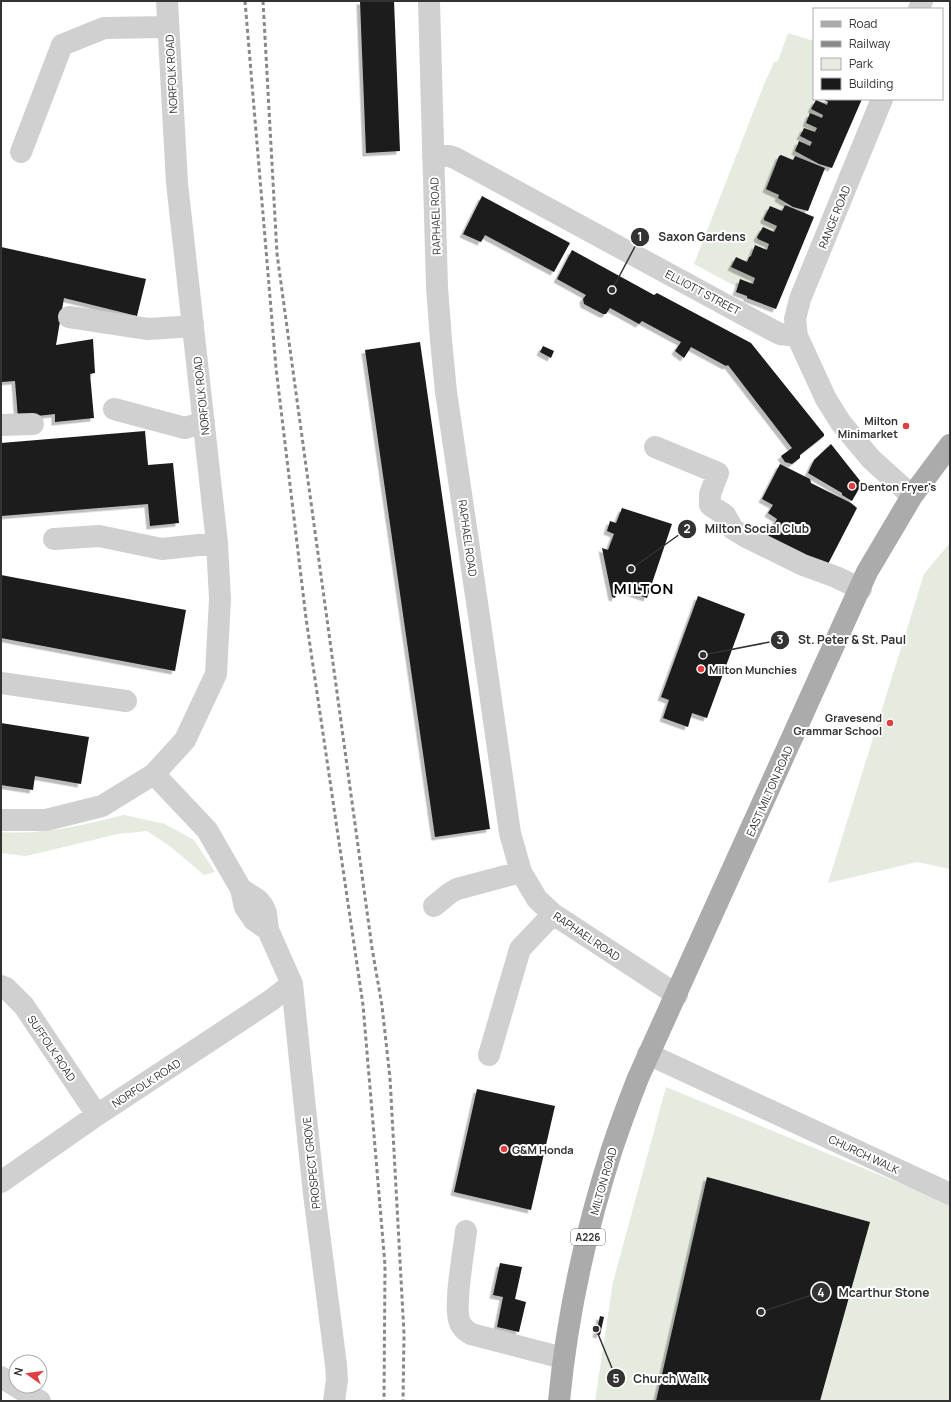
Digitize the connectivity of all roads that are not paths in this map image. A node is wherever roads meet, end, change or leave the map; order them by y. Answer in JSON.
{"nodes":[{"id":1,"x":167,"y":1,"type":"edge"},
{"id":2,"x":429,"y":1,"type":"edge"},
{"id":3,"x":168,"y":27,"type":"junction"},
{"id":4,"x":882,"y":100,"type":"edge"},
{"id":5,"x":21,"y":152,"type":"dead end"},
{"id":6,"x":434,"y":156,"type":"junction"},
{"id":7,"x":69,"y":317,"type":"dead end"},
{"id":8,"x":193,"y":324,"type":"junction"},
{"id":9,"x":797,"y":336,"type":"junction"},
{"id":10,"x":114,"y":409,"type":"dead end"},
{"id":11,"x":204,"y":422,"type":"junction"},
{"id":12,"x":33,"y":424,"type":"dead end"},
{"id":13,"x":1,"y":425,"type":"edge"},
{"id":14,"x":950,"y":445,"type":"edge"},
{"id":15,"x":655,"y":447,"type":"dead end"},
{"id":16,"x":912,"y":496,"type":"junction"},
{"id":17,"x":54,"y":539,"type":"dead end"},
{"id":18,"x":217,"y":543,"type":"junction"},
{"id":19,"x":860,"y":588,"type":"junction"},
{"id":20,"x":1,"y":683,"type":"edge"},
{"id":21,"x":126,"y":701,"type":"dead end"},
{"id":22,"x":154,"y":774,"type":"junction"},
{"id":23,"x":1,"y":820,"type":"edge"},
{"id":24,"x":521,"y":872,"type":"junction"},
{"id":25,"x":434,"y":906,"type":"dead end"},
{"id":26,"x":553,"y":914,"type":"junction"},
{"id":27,"x":292,"y":984,"type":"junction"},
{"id":28,"x":1,"y":986,"type":"edge"},
{"id":29,"x":677,"y":995,"type":"junction"},
{"id":30,"x":648,"y":1054,"type":"junction"},
{"id":31,"x":489,"y":1055,"type":"dead end"},
{"id":32,"x":98,"y":1115,"type":"junction"},
{"id":33,"x":1,"y":1182,"type":"edge"},
{"id":34,"x":950,"y":1194,"type":"edge"},
{"id":35,"x":466,"y":1231,"type":"dead end"},
{"id":36,"x":563,"y":1358,"type":"junction"},
{"id":37,"x":1,"y":1377,"type":"edge"},
{"id":38,"x":40,"y":1401,"type":"edge"},
{"id":39,"x":334,"y":1401,"type":"edge"},
{"id":40,"x":559,"y":1401,"type":"edge"}],
"edges":[{"from":1,"to":3,"type":"street","name":"NORFOLK ROAD"},
{"from":2,"to":6,"type":"street","name":"RAPHAEL ROAD"},
{"from":3,"to":5,"type":"street"},
{"from":3,"to":8,"type":"street","name":"NORFOLK ROAD"},
{"from":4,"to":9,"type":"street","name":"RANGE ROAD"},
{"from":6,"to":9,"type":"street","name":"ELLIOTT STREET"},
{"from":6,"to":24,"type":"street","name":"RAPHAEL ROAD"},
{"from":7,"to":8,"type":"street"},
{"from":8,"to":11,"type":"street","name":"NORFOLK ROAD"},
{"from":9,"to":16,"type":"street"},
{"from":10,"to":11,"type":"street"},
{"from":11,"to":18,"type":"street","name":"NORFOLK ROAD"},
{"from":12,"to":13,"type":"street"},
{"from":14,"to":16,"type":"main road","name":"EAST MILTON ROAD","number":"A226"},
{"from":15,"to":19,"type":"street"},
{"from":16,"to":19,"type":"main road","name":"EAST MILTON ROAD","number":"A226"},
{"from":17,"to":18,"type":"street"},
{"from":18,"to":22,"type":"street","name":"NORFOLK ROAD"},
{"from":19,"to":29,"type":"main road","name":"EAST MILTON ROAD","number":"A226"},
{"from":20,"to":21,"type":"street"},
{"from":22,"to":23,"type":"street","name":"NORFOLK ROAD"},
{"from":22,"to":27,"type":"street","name":"PROSPECT GROVE"},
{"from":24,"to":25,"type":"street"},
{"from":24,"to":26,"type":"street","name":"RAPHAEL ROAD"},
{"from":26,"to":29,"type":"street","name":"RAPHAEL ROAD"},
{"from":26,"to":31,"type":"street"},
{"from":27,"to":32,"type":"street","name":"NORFOLK ROAD"},
{"from":27,"to":39,"type":"street","name":"PROSPECT GROVE"},
{"from":28,"to":32,"type":"street","name":"SUFFOLK ROAD"},
{"from":29,"to":30,"type":"main road","name":"MILTON ROAD","number":"A226"},
{"from":30,"to":34,"type":"street","name":"CHURCH WALK"},
{"from":30,"to":36,"type":"main road","name":"MILTON ROAD","number":"A226"},
{"from":32,"to":33,"type":"street","name":"NORFOLK ROAD"},
{"from":35,"to":36,"type":"street"},
{"from":36,"to":40,"type":"main road","name":"MILTON ROAD","number":"A226"},
{"from":37,"to":38,"type":"street"}]}
